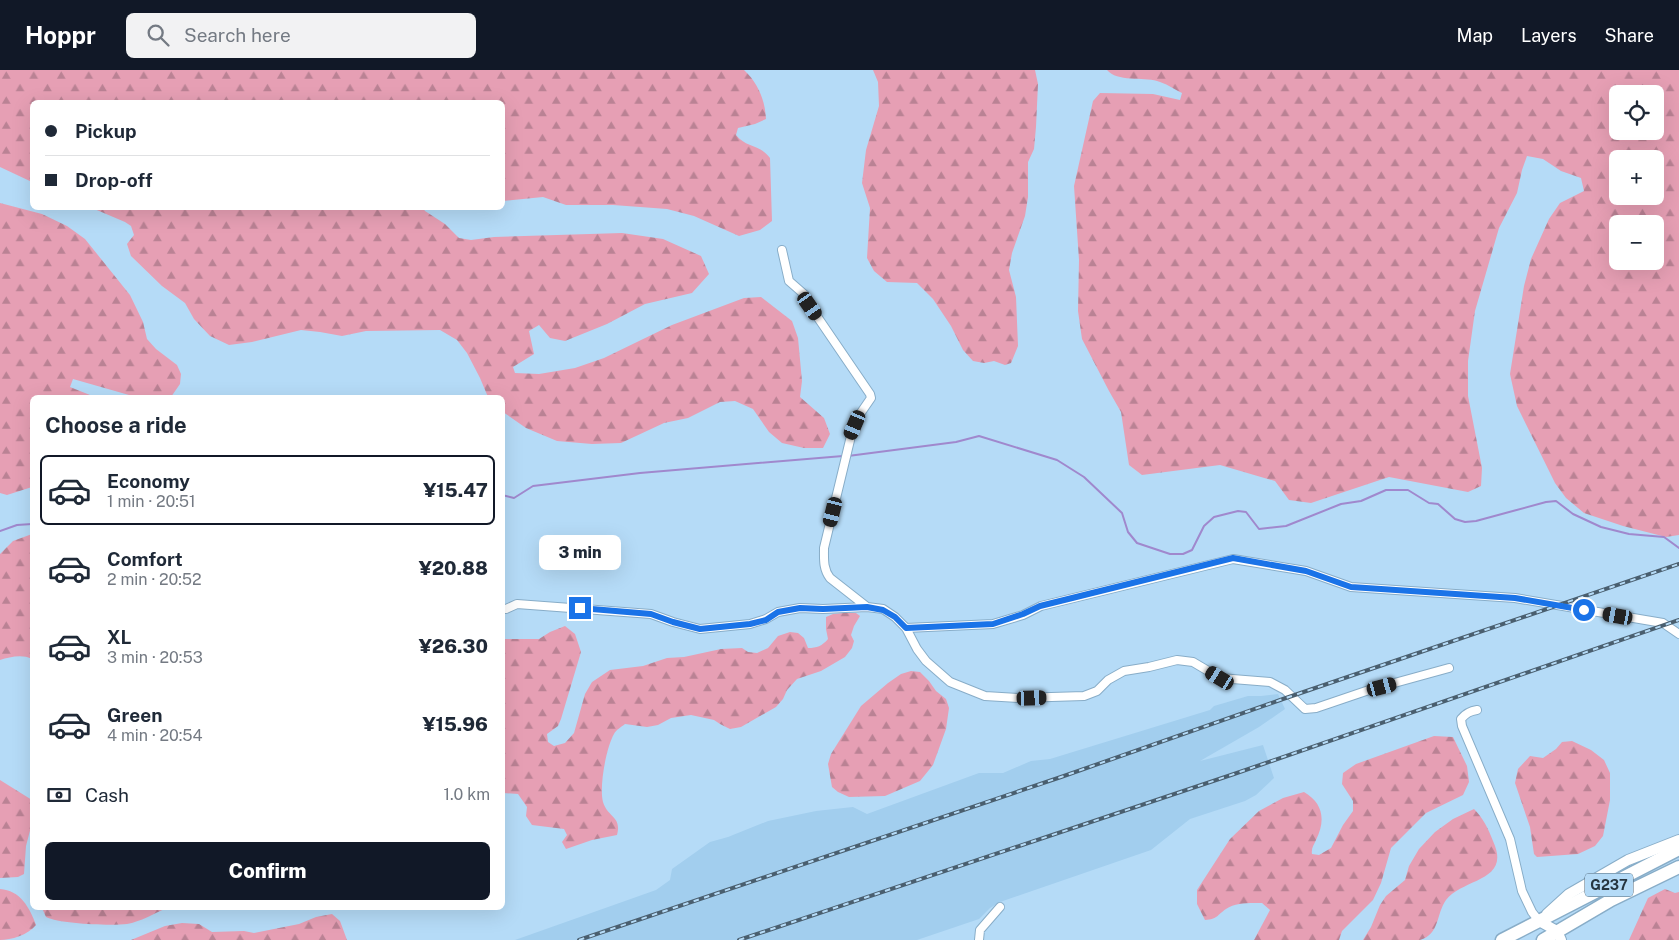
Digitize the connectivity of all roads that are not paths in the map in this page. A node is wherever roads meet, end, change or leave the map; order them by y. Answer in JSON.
{"nodes":[{"id":1,"x":782,"y":250,"type":"dead end"},
{"id":2,"x":867,"y":607,"type":"junction"},
{"id":3,"x":505,"y":608,"type":"edge"},
{"id":4,"x":906,"y":628,"type":"junction"},
{"id":5,"x":1679,"y":634,"type":"edge"},
{"id":6,"x":1449,"y":668,"type":"dead end"},
{"id":7,"x":1477,"y":710,"type":"dead end"},
{"id":8,"x":1679,"y":840,"type":"edge"},
{"id":9,"x":1679,"y":849,"type":"edge"},
{"id":10,"x":1679,"y":867,"type":"edge"},
{"id":11,"x":1000,"y":907,"type":"dead end"},
{"id":12,"x":1539,"y":921,"type":"junction"},
{"id":13,"x":1550,"y":938,"type":"edge"},
{"id":14,"x":979,"y":940,"type":"edge"},
{"id":15,"x":1502,"y":940,"type":"edge"}],
"edges":[{"from":1,"to":2,"type":"street"},
{"from":2,"to":3,"type":"street"},
{"from":2,"to":4,"type":"street"},
{"from":4,"to":5,"type":"street"},
{"from":4,"to":6,"type":"street"},
{"from":7,"to":12,"type":"street"},
{"from":8,"to":12,"type":"main road"},
{"from":9,"to":12,"type":"highway","number":"G237"},
{"from":10,"to":13,"type":"highway","number":"G237"},
{"from":11,"to":14,"type":"street"},
{"from":12,"to":13,"type":"main road"},
{"from":12,"to":15,"type":"highway","number":"G237"}]}
